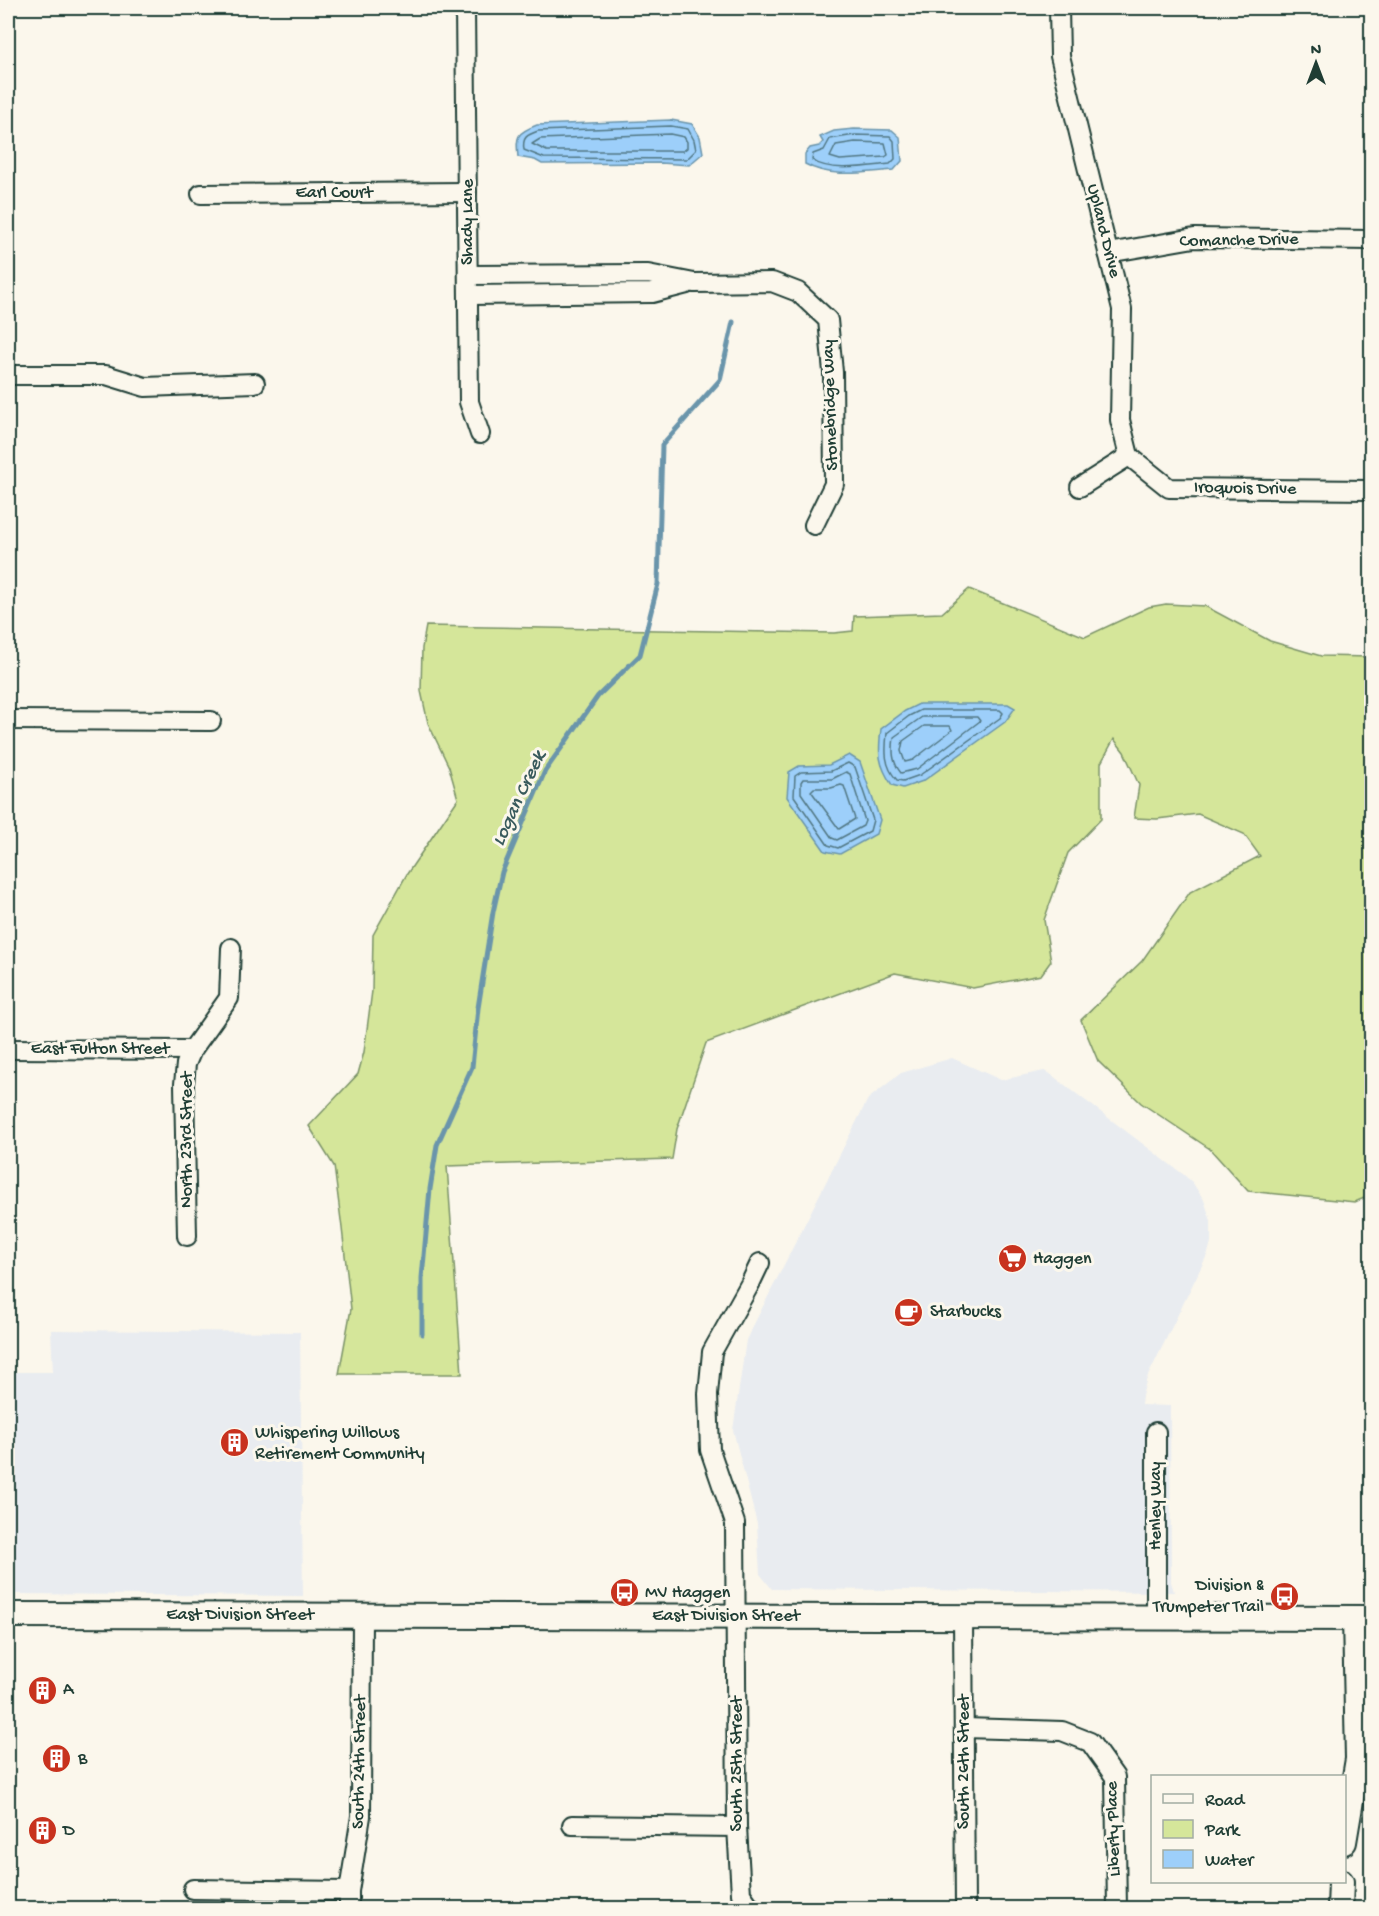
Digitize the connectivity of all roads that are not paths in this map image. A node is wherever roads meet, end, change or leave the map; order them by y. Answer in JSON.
{"nodes":[{"id":1,"x":465,"y":8,"type":"edge"},
{"id":2,"x":1059,"y":8,"type":"edge"},
{"id":3,"x":467,"y":192,"type":"junction"},
{"id":4,"x":201,"y":194,"type":"dead end"},
{"id":5,"x":1371,"y":240,"type":"edge"},
{"id":6,"x":1108,"y":253,"type":"junction"},
{"id":7,"x":468,"y":275,"type":"junction"},
{"id":8,"x":694,"y":283,"type":"junction"},
{"id":9,"x":468,"y":295,"type":"junction"},
{"id":10,"x":8,"y":375,"type":"edge"},
{"id":11,"x":255,"y":383,"type":"dead end"},
{"id":12,"x":480,"y":434,"type":"dead end"},
{"id":13,"x":1129,"y":456,"type":"junction"},
{"id":14,"x":1080,"y":487,"type":"dead end"},
{"id":15,"x":1371,"y":490,"type":"edge"},
{"id":16,"x":814,"y":525,"type":"dead end"},
{"id":17,"x":8,"y":720,"type":"edge"},
{"id":18,"x":211,"y":721,"type":"dead end"},
{"id":19,"x":231,"y":948,"type":"dead end"},
{"id":20,"x":8,"y":1049,"type":"edge"},
{"id":21,"x":192,"y":1050,"type":"junction"},
{"id":22,"x":187,"y":1236,"type":"dead end"},
{"id":23,"x":760,"y":1263,"type":"dead end"},
{"id":24,"x":1156,"y":1432,"type":"dead end"},
{"id":25,"x":8,"y":1615,"type":"edge"},
{"id":26,"x":362,"y":1616,"type":"junction"},
{"id":27,"x":736,"y":1616,"type":"junction"},
{"id":28,"x":963,"y":1616,"type":"junction"},
{"id":29,"x":1156,"y":1616,"type":"junction"},
{"id":30,"x":1363,"y":1618,"type":"edge"},
{"id":31,"x":964,"y":1728,"type":"junction"},
{"id":32,"x":572,"y":1825,"type":"dead end"},
{"id":33,"x":736,"y":1827,"type":"junction"},
{"id":34,"x":1346,"y":1830,"type":"edge"},
{"id":35,"x":1341,"y":1883,"type":"edge"},
{"id":36,"x":193,"y":1889,"type":"dead end"},
{"id":37,"x":349,"y":1900,"type":"edge"},
{"id":38,"x":751,"y":1908,"type":"edge"},
{"id":39,"x":965,"y":1908,"type":"edge"},
{"id":40,"x":1117,"y":1908,"type":"edge"},
{"id":41,"x":1340,"y":1908,"type":"edge"}],
"edges":[{"from":1,"to":3,"type":"street","name":"Shady Lane"},
{"from":2,"to":6,"type":"street","name":"Upland Drive"},
{"from":3,"to":4,"type":"street","name":"Earl Court"},
{"from":3,"to":7,"type":"street","name":"Shady Lane"},
{"from":5,"to":6,"type":"street","name":"Comanche Drive"},
{"from":6,"to":13,"type":"street","name":"Upland Drive"},
{"from":7,"to":8,"type":"street","name":"Stonebridge Way"},
{"from":7,"to":9,"type":"street","name":"Shady Lane"},
{"from":8,"to":9,"type":"street","name":"Stonebridge Way"},
{"from":8,"to":16,"type":"street","name":"Stonebridge Way"},
{"from":9,"to":12,"type":"street","name":"Shady Lane"},
{"from":10,"to":11,"type":"street"},
{"from":13,"to":14,"type":"street"},
{"from":13,"to":15,"type":"street","name":"Iroquois Drive"},
{"from":17,"to":18,"type":"street"},
{"from":19,"to":21,"type":"street","name":"North 23rd Street"},
{"from":20,"to":21,"type":"street","name":"East Fulton Street"},
{"from":21,"to":22,"type":"street","name":"North 23rd Street"},
{"from":23,"to":27,"type":"street","name":"South 25th Street"},
{"from":24,"to":29,"type":"street","name":"Henley Way"},
{"from":25,"to":26,"type":"street","name":"East Division Street"},
{"from":26,"to":27,"type":"street","name":"East Division Street"},
{"from":26,"to":37,"type":"street","name":"South 24th Street"},
{"from":27,"to":28,"type":"street","name":"East Division Street"},
{"from":27,"to":33,"type":"street","name":"South 25th Street"},
{"from":28,"to":29,"type":"street","name":"East Division Street"},
{"from":28,"to":31,"type":"street","name":"South 26th Street"},
{"from":29,"to":30,"type":"street","name":"East Division Street"},
{"from":30,"to":34,"type":"street"},
{"from":31,"to":39,"type":"street","name":"South 26th Street"},
{"from":31,"to":40,"type":"street","name":"Liberty Place"},
{"from":32,"to":33,"type":"street"},
{"from":33,"to":38,"type":"street","name":"South 25th Street"},
{"from":35,"to":41,"type":"street"},
{"from":36,"to":37,"type":"street"}]}
